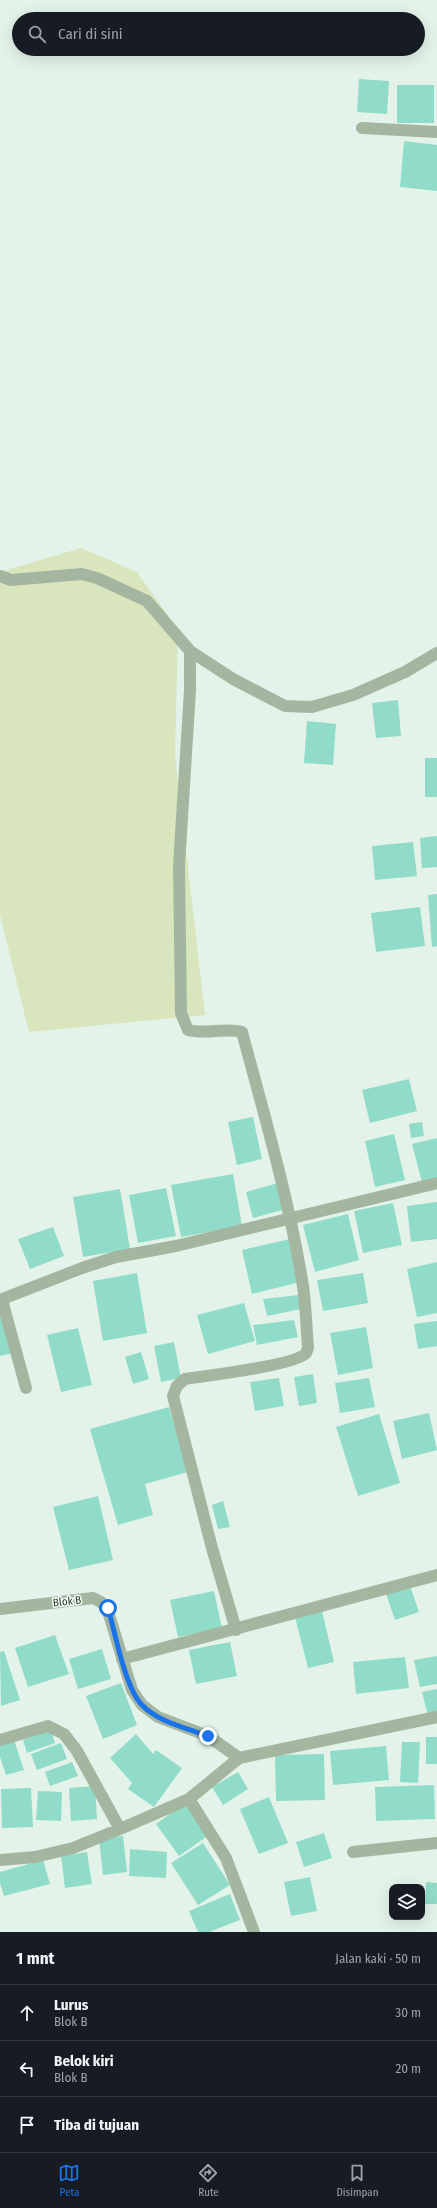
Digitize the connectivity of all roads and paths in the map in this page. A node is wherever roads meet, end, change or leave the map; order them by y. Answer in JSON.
{"nodes":[{"id":1,"x":362,"y":128,"type":"dead end"},
{"id":2,"x":437,"y":132,"type":"edge"},
{"id":3,"x":0,"y":576,"type":"edge"},
{"id":4,"x":190,"y":651,"type":"junction"},
{"id":5,"x":437,"y":653,"type":"edge"},
{"id":6,"x":437,"y":1183,"type":"edge"},
{"id":7,"x":291,"y":1219,"type":"junction"},
{"id":8,"x":1,"y":1300,"type":"edge"},
{"id":9,"x":26,"y":1388,"type":"dead end"},
{"id":10,"x":437,"y":1575,"type":"edge"},
{"id":11,"x":0,"y":1608,"type":"edge"},
{"id":12,"x":236,"y":1630,"type":"junction"},
{"id":13,"x":122,"y":1659,"type":"junction"},
{"id":14,"x":437,"y":1717,"type":"edge"},
{"id":15,"x":0,"y":1740,"type":"edge"},
{"id":16,"x":239,"y":1758,"type":"junction"},
{"id":17,"x":189,"y":1799,"type":"junction"},
{"id":18,"x":120,"y":1829,"type":"junction"},
{"id":19,"x":437,"y":1843,"type":"edge"},
{"id":20,"x":354,"y":1852,"type":"dead end"},
{"id":21,"x":0,"y":1860,"type":"edge"},
{"id":22,"x":254,"y":1932,"type":"edge"}],
"edges":[{"from":1,"to":2,"type":"street"},
{"from":3,"to":4,"type":"street"},
{"from":4,"to":5,"type":"street"},
{"from":4,"to":7,"type":"street"},
{"from":6,"to":7,"type":"street"},
{"from":7,"to":8,"type":"street"},
{"from":7,"to":12,"type":"street"},
{"from":8,"to":9,"type":"street"},
{"from":10,"to":12,"type":"street"},
{"from":11,"to":13,"type":"street","name":"Blok B"},
{"from":12,"to":13,"type":"street"},
{"from":13,"to":16,"type":"street","name":"Blok B"},
{"from":14,"to":16,"type":"street"},
{"from":15,"to":18,"type":"street"},
{"from":16,"to":17,"type":"street"},
{"from":17,"to":18,"type":"street"},
{"from":17,"to":22,"type":"street"},
{"from":18,"to":21,"type":"street"},
{"from":19,"to":20,"type":"street"}]}
